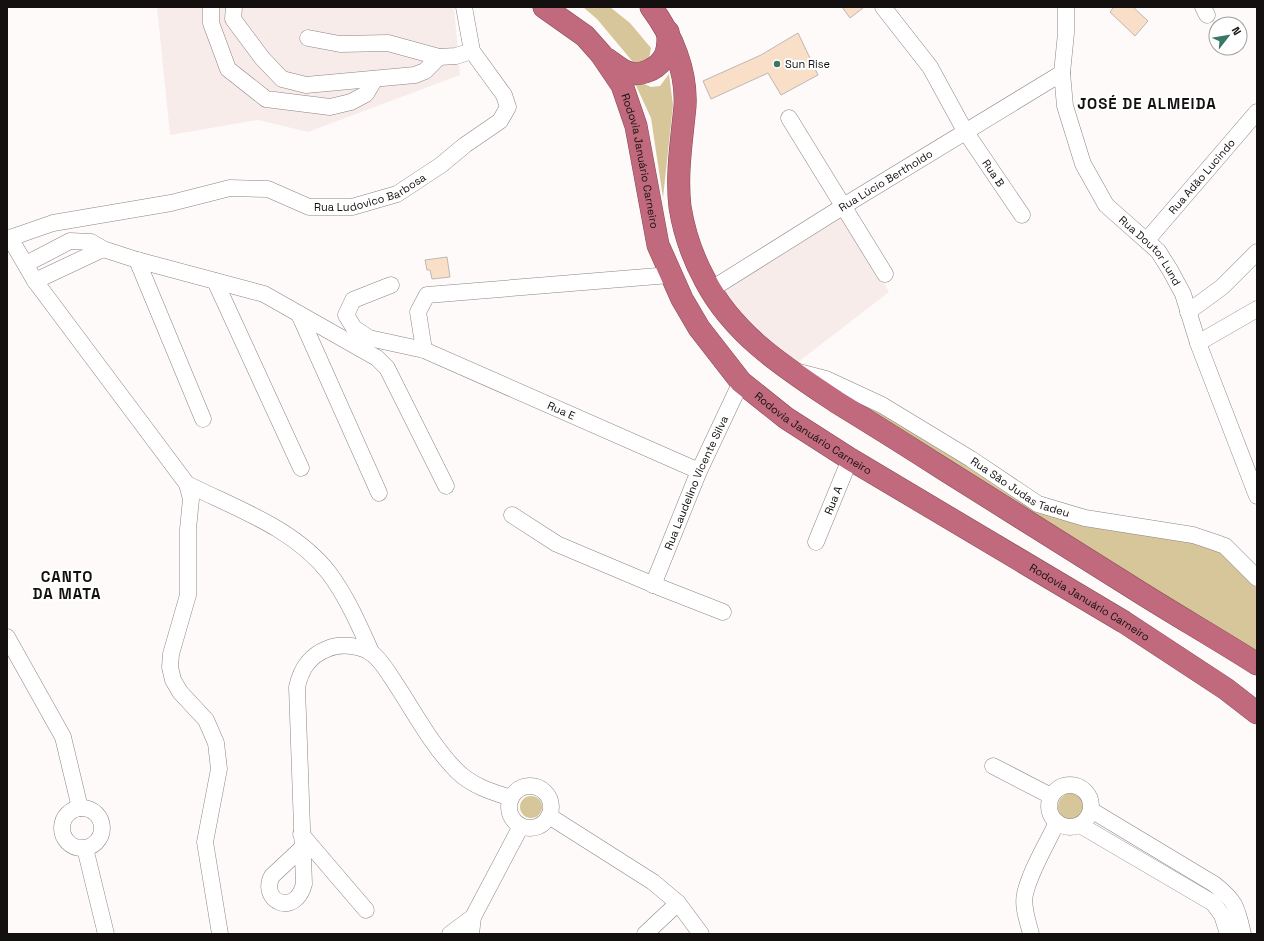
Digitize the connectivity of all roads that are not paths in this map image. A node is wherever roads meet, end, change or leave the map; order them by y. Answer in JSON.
{"nodes":[{"id":1,"x":211,"y":7,"type":"edge"},
{"id":2,"x":234,"y":7,"type":"edge"},
{"id":3,"x":464,"y":7,"type":"edge"},
{"id":4,"x":544,"y":7,"type":"edge"},
{"id":5,"x":651,"y":7,"type":"edge"},
{"id":6,"x":883,"y":7,"type":"edge"},
{"id":7,"x":1066,"y":7,"type":"edge"},
{"id":8,"x":668,"y":32,"type":"junction"},
{"id":9,"x":308,"y":38,"type":"dead end"},
{"id":10,"x":472,"y":51,"type":"junction"},
{"id":11,"x":601,"y":54,"type":"junction"},
{"id":12,"x":439,"y":57,"type":"junction"},
{"id":13,"x":1062,"y":73,"type":"junction"},
{"id":14,"x":375,"y":79,"type":"junction"},
{"id":15,"x":1257,"y":112,"type":"edge"},
{"id":16,"x":789,"y":118,"type":"dead end"},
{"id":17,"x":965,"y":131,"type":"junction"},
{"id":18,"x":844,"y":205,"type":"junction"},
{"id":19,"x":1022,"y":215,"type":"dead end"},
{"id":20,"x":8,"y":238,"type":"edge"},
{"id":21,"x":1147,"y":240,"type":"junction"},
{"id":22,"x":104,"y":249,"type":"junction"},
{"id":23,"x":1257,"y":252,"type":"edge"},
{"id":24,"x":137,"y":260,"type":"junction"},
{"id":25,"x":26,"y":264,"type":"junction"},
{"id":26,"x":885,"y":274,"type":"dead end"},
{"id":27,"x":670,"y":275,"type":"junction"},
{"id":28,"x":35,"y":281,"type":"junction"},
{"id":29,"x":215,"y":281,"type":"junction"},
{"id":30,"x":391,"y":285,"type":"dead end"},
{"id":31,"x":710,"y":290,"type":"junction"},
{"id":32,"x":1257,"y":308,"type":"edge"},
{"id":33,"x":1188,"y":312,"type":"junction"},
{"id":34,"x":299,"y":314,"type":"junction"},
{"id":35,"x":1198,"y":343,"type":"junction"},
{"id":36,"x":424,"y":350,"type":"junction"},
{"id":37,"x":788,"y":370,"type":"junction"},
{"id":38,"x":741,"y":382,"type":"junction"},
{"id":39,"x":203,"y":419,"type":"dead end"},
{"id":40,"x":850,"y":459,"type":"junction"},
{"id":41,"x":301,"y":468,"type":"dead end"},
{"id":42,"x":699,"y":471,"type":"junction"},
{"id":43,"x":187,"y":484,"type":"junction"},
{"id":44,"x":446,"y":486,"type":"dead end"},
{"id":45,"x":380,"y":493,"type":"dead end"},
{"id":46,"x":1257,"y":496,"type":"edge"},
{"id":47,"x":512,"y":515,"type":"dead end"},
{"id":48,"x":816,"y":542,"type":"dead end"},
{"id":49,"x":1257,"y":578,"type":"edge"},
{"id":50,"x":653,"y":585,"type":"junction"},
{"id":51,"x":723,"y":612,"type":"dead end"},
{"id":52,"x":7,"y":637,"type":"edge"},
{"id":53,"x":372,"y":654,"type":"junction"},
{"id":54,"x":1257,"y":664,"type":"edge"},
{"id":55,"x":1257,"y":713,"type":"edge"},
{"id":56,"x":993,"y":766,"type":"dead end"},
{"id":57,"x":1051,"y":796,"type":"junction"},
{"id":58,"x":511,"y":798,"type":"junction"},
{"id":59,"x":80,"y":808,"type":"junction"},
{"id":60,"x":1091,"y":810,"type":"junction"},
{"id":61,"x":550,"y":816,"type":"junction"},
{"id":62,"x":1057,"y":822,"type":"junction"},
{"id":63,"x":1080,"y":825,"type":"junction"},
{"id":64,"x":521,"y":826,"type":"junction"},
{"id":65,"x":85,"y":848,"type":"junction"},
{"id":66,"x":678,"y":903,"type":"junction"},
{"id":67,"x":366,"y":910,"type":"dead end"},
{"id":68,"x":473,"y":917,"type":"junction"},
{"id":69,"x":106,"y":934,"type":"edge"},
{"id":70,"x":220,"y":934,"type":"edge"},
{"id":71,"x":450,"y":934,"type":"edge"},
{"id":72,"x":471,"y":934,"type":"edge"},
{"id":73,"x":645,"y":934,"type":"edge"},
{"id":74,"x":701,"y":934,"type":"edge"},
{"id":75,"x":1032,"y":934,"type":"edge"},
{"id":76,"x":1228,"y":934,"type":"edge"},
{"id":77,"x":1242,"y":934,"type":"edge"}],
"edges":[{"from":1,"to":14,"type":"street"},
{"from":2,"to":14,"type":"street"},
{"from":3,"to":10,"type":"street","name":"Rua Ludovico Barbosa"},
{"from":4,"to":11,"type":"highway","name":"Rodovia Januário Carneiro"},
{"from":5,"to":8,"type":"highway"},
{"from":6,"to":17,"type":"street","name":"Rua B"},
{"from":7,"to":13,"type":"street","name":"Rua Doutor Lund"},
{"from":8,"to":11,"type":"highway"},
{"from":8,"to":31,"type":"highway"},
{"from":9,"to":12,"type":"street"},
{"from":10,"to":12,"type":"street"},
{"from":10,"to":20,"type":"street","name":"Rua Ludovico Barbosa"},
{"from":11,"to":27,"type":"highway","name":"Rodovia Januário Carneiro"},
{"from":12,"to":14,"type":"street"},
{"from":13,"to":17,"type":"street","name":"Rua Lúcio Bertholdo"},
{"from":13,"to":21,"type":"street","name":"Rua Doutor Lund"},
{"from":15,"to":21,"type":"street","name":"Rua Adão Lucindo"},
{"from":16,"to":18,"type":"street"},
{"from":17,"to":18,"type":"street","name":"Rua Lúcio Bertholdo"},
{"from":17,"to":19,"type":"street","name":"Rua B"},
{"from":18,"to":26,"type":"street"},
{"from":18,"to":31,"type":"street","name":"Rua Lúcio Bertholdo"},
{"from":20,"to":25,"type":"street"},
{"from":21,"to":33,"type":"street","name":"Rua Doutor Lund"},
{"from":22,"to":24,"type":"street"},
{"from":22,"to":25,"type":"street"},
{"from":22,"to":28,"type":"street"},
{"from":23,"to":33,"type":"street"},
{"from":24,"to":29,"type":"street"},
{"from":24,"to":39,"type":"street"},
{"from":25,"to":28,"type":"street"},
{"from":27,"to":36,"type":"street"},
{"from":27,"to":38,"type":"highway","name":"Rodovia Januário Carneiro"},
{"from":28,"to":43,"type":"street"},
{"from":29,"to":34,"type":"street"},
{"from":29,"to":41,"type":"street"},
{"from":30,"to":36,"type":"street","name":"Rua E"},
{"from":31,"to":37,"type":"highway"},
{"from":32,"to":35,"type":"street"},
{"from":33,"to":35,"type":"street","name":"Rua Doutor Lund"},
{"from":34,"to":44,"type":"street"},
{"from":34,"to":45,"type":"street"},
{"from":35,"to":46,"type":"street","name":"Rua Doutor Lund"},
{"from":36,"to":42,"type":"street","name":"Rua E"},
{"from":37,"to":49,"type":"street","name":"Rua São Judas Tadeu"},
{"from":37,"to":54,"type":"highway"},
{"from":38,"to":40,"type":"highway","name":"Rodovia Januário Carneiro"},
{"from":38,"to":42,"type":"street","name":"Rua Laudelino Vicente Silva"},
{"from":40,"to":48,"type":"street","name":"Rua A"},
{"from":40,"to":55,"type":"highway","name":"Rodovia Januário Carneiro"},
{"from":42,"to":50,"type":"street","name":"Rua Laudelino Vicente Silva"},
{"from":43,"to":53,"type":"street"},
{"from":43,"to":70,"type":"street"},
{"from":47,"to":50,"type":"street"},
{"from":50,"to":51,"type":"street"},
{"from":52,"to":59,"type":"street"},
{"from":53,"to":58,"type":"street"},
{"from":53,"to":67,"type":"street"},
{"from":56,"to":57,"type":"street"},
{"from":57,"to":60,"type":"street"},
{"from":57,"to":62,"type":"street"},
{"from":58,"to":61,"type":"street"},
{"from":58,"to":64,"type":"street"},
{"from":59,"to":65,"type":"street"},
{"from":59,"to":65,"type":"street"},
{"from":60,"to":63,"type":"street"},
{"from":60,"to":77,"type":"street"},
{"from":61,"to":64,"type":"street"},
{"from":61,"to":66,"type":"street"},
{"from":62,"to":63,"type":"street"},
{"from":62,"to":75,"type":"street"},
{"from":63,"to":76,"type":"street"},
{"from":64,"to":68,"type":"street"},
{"from":65,"to":69,"type":"street"},
{"from":66,"to":73,"type":"street"},
{"from":66,"to":74,"type":"street"},
{"from":68,"to":71,"type":"street"},
{"from":68,"to":72,"type":"street"}]}
